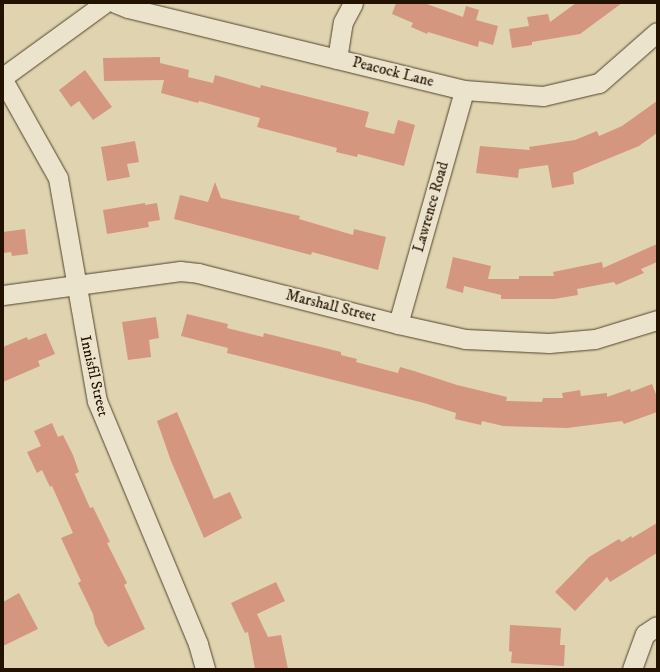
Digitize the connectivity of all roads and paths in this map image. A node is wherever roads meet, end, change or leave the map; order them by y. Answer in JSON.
{"nodes":[{"id":1,"x":105,"y":3,"type":"edge"},
{"id":2,"x":115,"y":3,"type":"edge"},
{"id":3,"x":353,"y":3,"type":"edge"},
{"id":4,"x":657,"y":32,"type":"edge"},
{"id":5,"x":337,"y":59,"type":"junction"},
{"id":6,"x":3,"y":77,"type":"edge"},
{"id":7,"x":3,"y":80,"type":"edge"},
{"id":8,"x":464,"y":90,"type":"junction"},
{"id":9,"x":77,"y":285,"type":"junction"},
{"id":10,"x":3,"y":295,"type":"edge"},
{"id":11,"x":657,"y":320,"type":"edge"},
{"id":12,"x":398,"y":324,"type":"junction"},
{"id":13,"x":657,"y":626,"type":"edge"},
{"id":14,"x":205,"y":669,"type":"edge"},
{"id":15,"x":632,"y":669,"type":"edge"}],
"edges":[{"from":1,"to":6,"type":"street"},
{"from":2,"to":5,"type":"street","name":"Peacock Lane"},
{"from":3,"to":5,"type":"street"},
{"from":4,"to":8,"type":"street","name":"Peacock Lane"},
{"from":5,"to":8,"type":"street","name":"Peacock Lane"},
{"from":7,"to":9,"type":"street","name":"Innisfil Street"},
{"from":8,"to":12,"type":"street","name":"Lawrence Road"},
{"from":9,"to":10,"type":"street","name":"Marshall Street"},
{"from":9,"to":12,"type":"street","name":"Marshall Street"},
{"from":9,"to":14,"type":"street","name":"Innisfil Street"},
{"from":11,"to":12,"type":"street","name":"Marshall Street"},
{"from":13,"to":15,"type":"street"}]}
